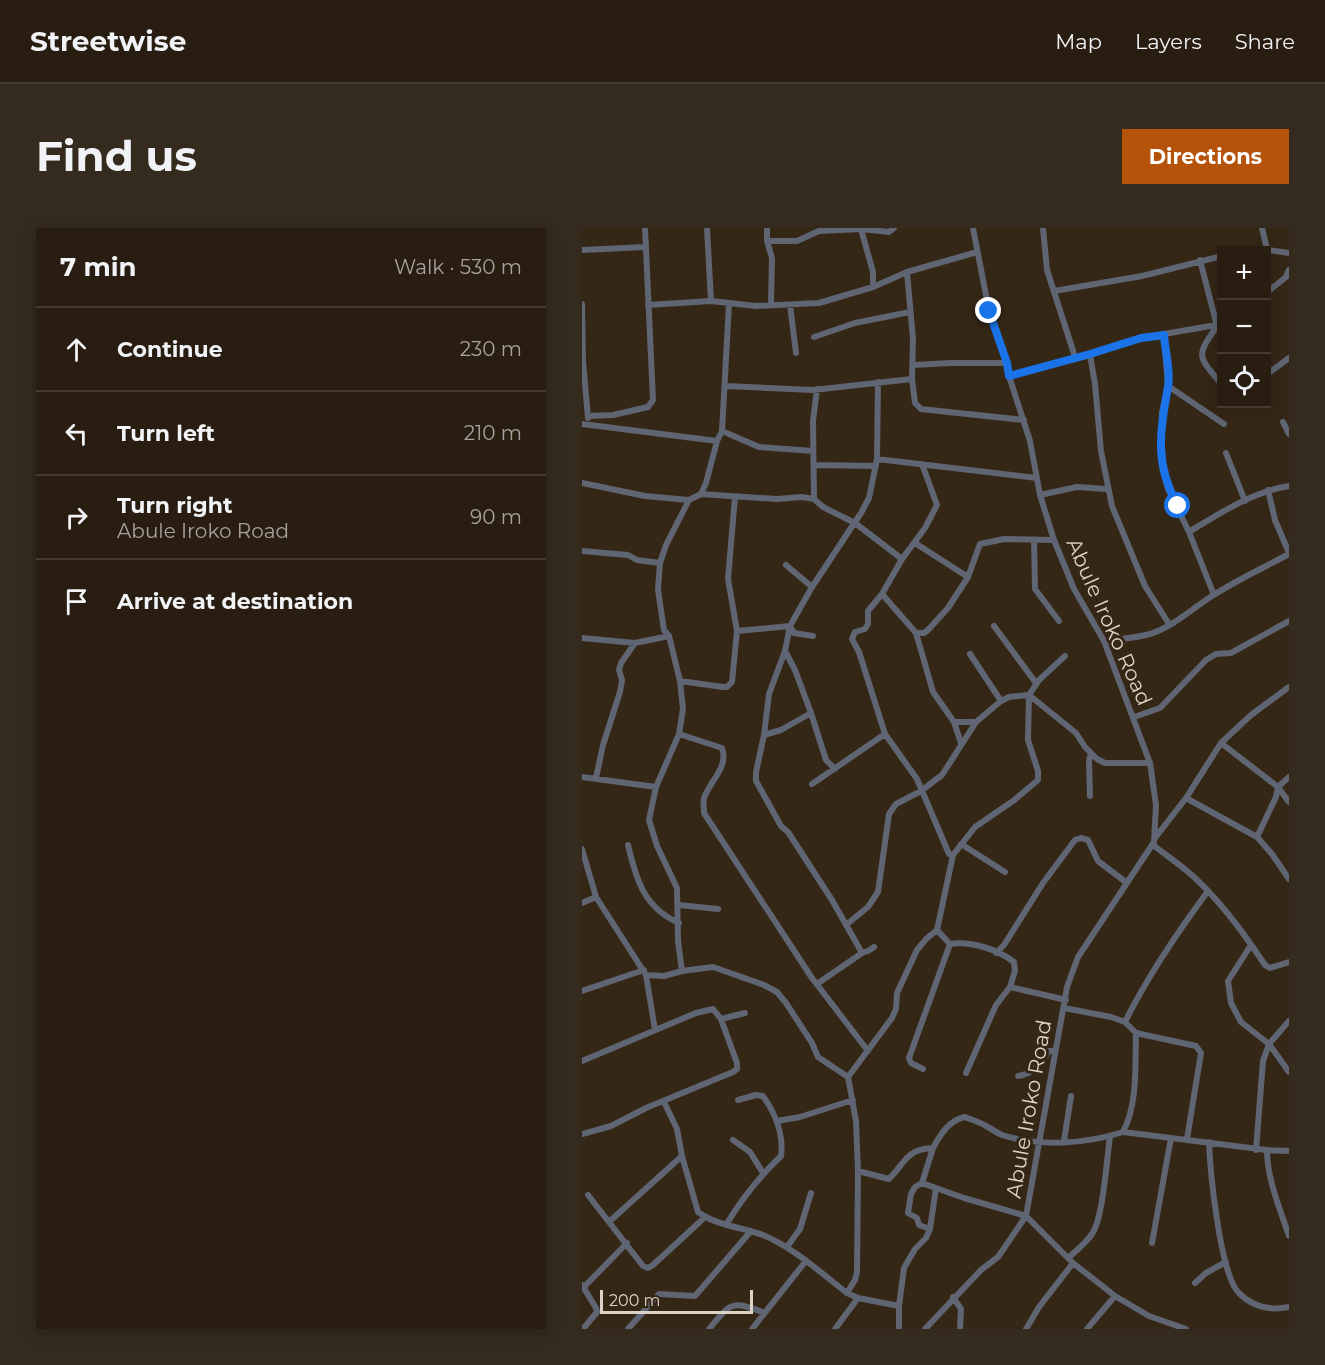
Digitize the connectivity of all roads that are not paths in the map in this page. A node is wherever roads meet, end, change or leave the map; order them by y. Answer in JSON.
{"nodes":[{"id":1,"x":645,"y":228,"type":"edge"},
{"id":2,"x":707,"y":228,"type":"edge"},
{"id":3,"x":767,"y":228,"type":"edge"},
{"id":4,"x":894,"y":228,"type":"edge"},
{"id":5,"x":973,"y":228,"type":"edge"},
{"id":6,"x":1043,"y":228,"type":"edge"},
{"id":7,"x":1262,"y":228,"type":"edge"},
{"id":8,"x":861,"y":229,"type":"edge"},
{"id":9,"x":767,"y":241,"type":"junction"},
{"id":10,"x":1266,"y":246,"type":"edge"},
{"id":11,"x":645,"y":247,"type":"junction"},
{"id":12,"x":582,"y":250,"type":"edge"},
{"id":13,"x":1271,"y":250,"type":"edge"},
{"id":14,"x":977,"y":252,"type":"junction"},
{"id":15,"x":1289,"y":253,"type":"edge"},
{"id":16,"x":1217,"y":257,"type":"edge"},
{"id":17,"x":1200,"y":260,"type":"junction"},
{"id":18,"x":907,"y":272,"type":"junction"},
{"id":19,"x":1288,"y":275,"type":"edge"},
{"id":20,"x":873,"y":287,"type":"junction"},
{"id":21,"x":1271,"y":289,"type":"edge"},
{"id":22,"x":1054,"y":291,"type":"junction"},
{"id":23,"x":711,"y":301,"type":"junction"},
{"id":24,"x":582,"y":304,"type":"edge"},
{"id":25,"x":729,"y":304,"type":"junction"},
{"id":26,"x":771,"y":304,"type":"junction"},
{"id":27,"x":648,"y":305,"type":"junction"},
{"id":28,"x":790,"y":305,"type":"junction"},
{"id":29,"x":910,"y":312,"type":"junction"},
{"id":30,"x":1217,"y":318,"type":"edge"},
{"id":31,"x":1217,"y":325,"type":"edge"},
{"id":32,"x":1217,"y":328,"type":"edge"},
{"id":33,"x":1164,"y":335,"type":"junction"},
{"id":34,"x":814,"y":337,"type":"dead end"},
{"id":35,"x":796,"y":353,"type":"dead end"},
{"id":36,"x":1090,"y":354,"type":"junction"},
{"id":37,"x":1075,"y":357,"type":"junction"},
{"id":38,"x":1289,"y":358,"type":"edge"},
{"id":39,"x":582,"y":361,"type":"edge"},
{"id":40,"x":1007,"y":363,"type":"junction"},
{"id":41,"x":913,"y":365,"type":"junction"},
{"id":42,"x":1271,"y":371,"type":"edge"},
{"id":43,"x":1009,"y":376,"type":"junction"},
{"id":44,"x":912,"y":379,"type":"junction"},
{"id":45,"x":1217,"y":379,"type":"edge"},
{"id":46,"x":878,"y":382,"type":"junction"},
{"id":47,"x":726,"y":386,"type":"junction"},
{"id":48,"x":1168,"y":386,"type":"junction"},
{"id":49,"x":817,"y":389,"type":"junction"},
{"id":50,"x":588,"y":416,"type":"junction"},
{"id":51,"x":1024,"y":420,"type":"junction"},
{"id":52,"x":1283,"y":422,"type":"dead end"},
{"id":53,"x":586,"y":424,"type":"edge"},
{"id":54,"x":1224,"y":424,"type":"dead end"},
{"id":55,"x":722,"y":431,"type":"junction"},
{"id":56,"x":1289,"y":435,"type":"edge"},
{"id":57,"x":717,"y":441,"type":"junction"},
{"id":58,"x":813,"y":451,"type":"junction"},
{"id":59,"x":1226,"y":453,"type":"dead end"},
{"id":60,"x":876,"y":463,"type":"junction"},
{"id":61,"x":922,"y":464,"type":"junction"},
{"id":62,"x":815,"y":465,"type":"junction"},
{"id":63,"x":1037,"y":478,"type":"junction"},
{"id":64,"x":582,"y":483,"type":"edge"},
{"id":65,"x":1289,"y":486,"type":"edge"},
{"id":66,"x":1107,"y":489,"type":"junction"},
{"id":67,"x":1268,"y":490,"type":"junction"},
{"id":68,"x":701,"y":494,"type":"junction"},
{"id":69,"x":1040,"y":495,"type":"junction"},
{"id":70,"x":735,"y":497,"type":"junction"},
{"id":71,"x":814,"y":499,"type":"junction"},
{"id":72,"x":689,"y":500,"type":"junction"},
{"id":73,"x":1245,"y":501,"type":"junction"},
{"id":74,"x":855,"y":523,"type":"junction"},
{"id":75,"x":1189,"y":532,"type":"junction"},
{"id":76,"x":1034,"y":540,"type":"junction"},
{"id":77,"x":1054,"y":540,"type":"junction"},
{"id":78,"x":915,"y":543,"type":"junction"},
{"id":79,"x":582,"y":551,"type":"edge"},
{"id":80,"x":1289,"y":554,"type":"edge"},
{"id":81,"x":902,"y":559,"type":"junction"},
{"id":82,"x":660,"y":563,"type":"junction"},
{"id":83,"x":786,"y":565,"type":"dead end"},
{"id":84,"x":968,"y":577,"type":"junction"},
{"id":85,"x":812,"y":587,"type":"junction"},
{"id":86,"x":882,"y":594,"type":"junction"},
{"id":87,"x":1214,"y":595,"type":"junction"},
{"id":88,"x":1059,"y":621,"type":"dead end"},
{"id":89,"x":1289,"y":621,"type":"edge"},
{"id":90,"x":1169,"y":624,"type":"junction"},
{"id":91,"x":790,"y":626,"type":"junction"},
{"id":92,"x":994,"y":626,"type":"dead end"},
{"id":93,"x":737,"y":631,"type":"junction"},
{"id":94,"x":916,"y":633,"type":"junction"},
{"id":95,"x":669,"y":636,"type":"junction"},
{"id":96,"x":813,"y":636,"type":"dead end"},
{"id":97,"x":582,"y":638,"type":"edge"},
{"id":98,"x":1104,"y":641,"type":"junction"},
{"id":99,"x":635,"y":643,"type":"junction"},
{"id":100,"x":785,"y":651,"type":"junction"},
{"id":101,"x":970,"y":654,"type":"dead end"},
{"id":102,"x":1065,"y":656,"type":"dead end"},
{"id":103,"x":680,"y":681,"type":"junction"},
{"id":104,"x":1036,"y":683,"type":"junction"},
{"id":105,"x":1289,"y":687,"type":"edge"},
{"id":106,"x":1029,"y":695,"type":"junction"},
{"id":107,"x":1001,"y":701,"type":"junction"},
{"id":108,"x":811,"y":713,"type":"junction"},
{"id":109,"x":1134,"y":717,"type":"junction"},
{"id":110,"x":954,"y":722,"type":"junction"},
{"id":111,"x":976,"y":722,"type":"junction"},
{"id":112,"x":678,"y":734,"type":"junction"},
{"id":113,"x":885,"y":734,"type":"junction"},
{"id":114,"x":764,"y":735,"type":"junction"},
{"id":115,"x":961,"y":743,"type":"junction"},
{"id":116,"x":1221,"y":743,"type":"junction"},
{"id":117,"x":1091,"y":753,"type":"junction"},
{"id":118,"x":1150,"y":763,"type":"junction"},
{"id":119,"x":836,"y":769,"type":"junction"},
{"id":120,"x":582,"y":777,"type":"edge"},
{"id":121,"x":1289,"y":777,"type":"edge"},
{"id":122,"x":596,"y":778,"type":"junction"},
{"id":123,"x":812,"y":784,"type":"dead end"},
{"id":124,"x":656,"y":787,"type":"junction"},
{"id":125,"x":1278,"y":787,"type":"junction"},
{"id":126,"x":921,"y":791,"type":"junction"},
{"id":127,"x":1090,"y":796,"type":"dead end"},
{"id":128,"x":1186,"y":798,"type":"junction"},
{"id":129,"x":1289,"y":802,"type":"edge"},
{"id":130,"x":1257,"y":837,"type":"junction"},
{"id":131,"x":1154,"y":842,"type":"junction"},
{"id":132,"x":961,"y":844,"type":"junction"},
{"id":133,"x":628,"y":845,"type":"dead end"},
{"id":134,"x":582,"y":849,"type":"edge"},
{"id":135,"x":953,"y":855,"type":"junction"},
{"id":136,"x":1005,"y":872,"type":"dead end"},
{"id":137,"x":1289,"y":879,"type":"edge"},
{"id":138,"x":1127,"y":884,"type":"junction"},
{"id":139,"x":1208,"y":891,"type":"junction"},
{"id":140,"x":597,"y":897,"type":"junction"},
{"id":141,"x":582,"y":903,"type":"edge"},
{"id":142,"x":679,"y":905,"type":"junction"},
{"id":143,"x":717,"y":909,"type":"dead end"},
{"id":144,"x":679,"y":922,"type":"junction"},
{"id":145,"x":846,"y":926,"type":"junction"},
{"id":146,"x":937,"y":930,"type":"junction"},
{"id":147,"x":950,"y":944,"type":"junction"},
{"id":148,"x":1004,"y":945,"type":"junction"},
{"id":149,"x":1251,"y":945,"type":"junction"},
{"id":150,"x":874,"y":947,"type":"dead end"},
{"id":151,"x":862,"y":953,"type":"junction"},
{"id":152,"x":996,"y":953,"type":"junction"},
{"id":153,"x":1008,"y":957,"type":"junction"},
{"id":154,"x":1289,"y":963,"type":"edge"},
{"id":155,"x":682,"y":970,"type":"junction"},
{"id":156,"x":645,"y":973,"type":"junction"},
{"id":157,"x":817,"y":984,"type":"junction"},
{"id":158,"x":1010,"y":987,"type":"junction"},
{"id":159,"x":582,"y":992,"type":"edge"},
{"id":160,"x":1066,"y":1000,"type":"junction"},
{"id":161,"x":1064,"y":1008,"type":"junction"},
{"id":162,"x":745,"y":1013,"type":"dead end"},
{"id":163,"x":721,"y":1019,"type":"junction"},
{"id":164,"x":1289,"y":1021,"type":"edge"},
{"id":165,"x":1125,"y":1022,"type":"junction"},
{"id":166,"x":655,"y":1030,"type":"junction"},
{"id":167,"x":1136,"y":1033,"type":"junction"},
{"id":168,"x":1269,"y":1044,"type":"junction"},
{"id":169,"x":868,"y":1051,"type":"junction"},
{"id":170,"x":1055,"y":1051,"type":"junction"},
{"id":171,"x":582,"y":1061,"type":"edge"},
{"id":172,"x":1286,"y":1062,"type":"edge"},
{"id":173,"x":923,"y":1069,"type":"dead end"},
{"id":174,"x":1289,"y":1072,"type":"edge"},
{"id":175,"x":966,"y":1073,"type":"dead end"},
{"id":176,"x":1018,"y":1076,"type":"dead end"},
{"id":177,"x":848,"y":1077,"type":"junction"},
{"id":178,"x":1071,"y":1096,"type":"dead end"},
{"id":179,"x":738,"y":1100,"type":"dead end"},
{"id":180,"x":853,"y":1100,"type":"junction"},
{"id":181,"x":664,"y":1102,"type":"junction"},
{"id":182,"x":777,"y":1121,"type":"junction"},
{"id":183,"x":1122,"y":1132,"type":"junction"},
{"id":184,"x":582,"y":1134,"type":"edge"},
{"id":185,"x":1110,"y":1136,"type":"junction"},
{"id":186,"x":1171,"y":1138,"type":"junction"},
{"id":187,"x":1186,"y":1139,"type":"junction"},
{"id":188,"x":733,"y":1140,"type":"dead end"},
{"id":189,"x":1065,"y":1141,"type":"junction"},
{"id":190,"x":1039,"y":1142,"type":"junction"},
{"id":191,"x":1209,"y":1142,"type":"junction"},
{"id":192,"x":933,"y":1148,"type":"junction"},
{"id":193,"x":1256,"y":1150,"type":"junction"},
{"id":194,"x":1267,"y":1150,"type":"junction"},
{"id":195,"x":1289,"y":1151,"type":"edge"},
{"id":196,"x":682,"y":1156,"type":"junction"},
{"id":197,"x":858,"y":1171,"type":"junction"},
{"id":198,"x":763,"y":1173,"type":"junction"},
{"id":199,"x":922,"y":1183,"type":"junction"},
{"id":200,"x":936,"y":1188,"type":"junction"},
{"id":201,"x":811,"y":1193,"type":"dead end"},
{"id":202,"x":588,"y":1195,"type":"dead end"},
{"id":203,"x":1026,"y":1216,"type":"junction"},
{"id":204,"x":705,"y":1217,"type":"junction"},
{"id":205,"x":610,"y":1221,"type":"junction"},
{"id":206,"x":726,"y":1225,"type":"junction"},
{"id":207,"x":930,"y":1229,"type":"junction"},
{"id":208,"x":751,"y":1231,"type":"junction"},
{"id":209,"x":1289,"y":1236,"type":"edge"},
{"id":210,"x":627,"y":1243,"type":"junction"},
{"id":211,"x":1152,"y":1243,"type":"dead end"},
{"id":212,"x":787,"y":1247,"type":"junction"},
{"id":213,"x":1070,"y":1261,"type":"junction"},
{"id":214,"x":805,"y":1262,"type":"junction"},
{"id":215,"x":1226,"y":1262,"type":"junction"},
{"id":216,"x":1195,"y":1283,"type":"dead end"},
{"id":217,"x":583,"y":1286,"type":"edge"},
{"id":218,"x":848,"y":1293,"type":"junction"},
{"id":219,"x":1115,"y":1296,"type":"junction"},
{"id":220,"x":953,"y":1297,"type":"junction"},
{"id":221,"x":858,"y":1298,"type":"junction"},
{"id":222,"x":899,"y":1306,"type":"junction"},
{"id":223,"x":1289,"y":1307,"type":"edge"},
{"id":224,"x":765,"y":1313,"type":"junction"},
{"id":225,"x":583,"y":1329,"type":"edge"},
{"id":226,"x":628,"y":1329,"type":"edge"},
{"id":227,"x":709,"y":1329,"type":"edge"},
{"id":228,"x":752,"y":1329,"type":"edge"},
{"id":229,"x":835,"y":1329,"type":"edge"},
{"id":230,"x":899,"y":1329,"type":"edge"},
{"id":231,"x":925,"y":1329,"type":"edge"},
{"id":232,"x":960,"y":1329,"type":"edge"},
{"id":233,"x":1026,"y":1329,"type":"edge"},
{"id":234,"x":1087,"y":1329,"type":"edge"},
{"id":235,"x":1186,"y":1329,"type":"edge"}],
"edges":[{"from":1,"to":11,"type":"street"},
{"from":2,"to":23,"type":"street"},
{"from":3,"to":9,"type":"street"},
{"from":4,"to":8,"type":"street"},
{"from":5,"to":14,"type":"street","name":"Abule Iroko Road"},
{"from":6,"to":22,"type":"street"},
{"from":7,"to":10,"type":"street"},
{"from":8,"to":9,"type":"street"},
{"from":8,"to":20,"type":"street"},
{"from":9,"to":26,"type":"street"},
{"from":11,"to":12,"type":"street"},
{"from":11,"to":27,"type":"street"},
{"from":13,"to":15,"type":"street"},
{"from":14,"to":18,"type":"street"},
{"from":14,"to":40,"type":"street","name":"Abule Iroko Road"},
{"from":16,"to":17,"type":"street"},
{"from":17,"to":22,"type":"street"},
{"from":17,"to":30,"type":"street"},
{"from":18,"to":20,"type":"street"},
{"from":18,"to":29,"type":"street"},
{"from":19,"to":21,"type":"street"},
{"from":20,"to":28,"type":"street"},
{"from":22,"to":37,"type":"street"},
{"from":23,"to":25,"type":"street"},
{"from":23,"to":27,"type":"street"},
{"from":24,"to":39,"type":"street"},
{"from":25,"to":26,"type":"street"},
{"from":25,"to":47,"type":"street"},
{"from":26,"to":28,"type":"street"},
{"from":27,"to":50,"type":"street"},
{"from":28,"to":35,"type":"street"},
{"from":29,"to":34,"type":"street"},
{"from":29,"to":41,"type":"street"},
{"from":31,"to":33,"type":"street"},
{"from":32,"to":45,"type":"street"},
{"from":33,"to":36,"type":"street"},
{"from":33,"to":48,"type":"street"},
{"from":36,"to":37,"type":"street"},
{"from":36,"to":66,"type":"street"},
{"from":37,"to":43,"type":"street"},
{"from":38,"to":42,"type":"street"},
{"from":39,"to":50,"type":"street"},
{"from":40,"to":41,"type":"street"},
{"from":40,"to":43,"type":"street","name":"Abule Iroko Road"},
{"from":41,"to":44,"type":"street"},
{"from":43,"to":51,"type":"street","name":"Abule Iroko Road"},
{"from":44,"to":46,"type":"street"},
{"from":44,"to":51,"type":"street"},
{"from":46,"to":49,"type":"street"},
{"from":46,"to":60,"type":"street"},
{"from":47,"to":49,"type":"street"},
{"from":47,"to":55,"type":"street"},
{"from":48,"to":54,"type":"street"},
{"from":48,"to":75,"type":"street"},
{"from":49,"to":58,"type":"street"},
{"from":50,"to":53,"type":"street"},
{"from":51,"to":63,"type":"street","name":"Abule Iroko Road"},
{"from":52,"to":56,"type":"street"},
{"from":53,"to":57,"type":"street"},
{"from":55,"to":57,"type":"street"},
{"from":55,"to":58,"type":"street"},
{"from":57,"to":68,"type":"street"},
{"from":58,"to":62,"type":"street"},
{"from":59,"to":73,"type":"street"},
{"from":60,"to":61,"type":"street"},
{"from":60,"to":62,"type":"street"},
{"from":60,"to":74,"type":"street"},
{"from":61,"to":63,"type":"street"},
{"from":61,"to":78,"type":"street"},
{"from":62,"to":71,"type":"street"},
{"from":63,"to":69,"type":"street","name":"Abule Iroko Road"},
{"from":64,"to":72,"type":"street"},
{"from":65,"to":67,"type":"street"},
{"from":66,"to":69,"type":"street"},
{"from":66,"to":90,"type":"street"},
{"from":67,"to":73,"type":"street"},
{"from":67,"to":80,"type":"street"},
{"from":68,"to":70,"type":"street"},
{"from":68,"to":72,"type":"street"},
{"from":69,"to":77,"type":"street","name":"Abule Iroko Road"},
{"from":70,"to":71,"type":"street"},
{"from":70,"to":93,"type":"street"},
{"from":71,"to":74,"type":"street"},
{"from":72,"to":82,"type":"street"},
{"from":73,"to":75,"type":"street"},
{"from":74,"to":81,"type":"street"},
{"from":74,"to":85,"type":"street"},
{"from":75,"to":87,"type":"street"},
{"from":76,"to":77,"type":"street"},
{"from":76,"to":84,"type":"street"},
{"from":76,"to":88,"type":"street"},
{"from":77,"to":98,"type":"street","name":"Abule Iroko Road"},
{"from":78,"to":81,"type":"street"},
{"from":78,"to":84,"type":"street"},
{"from":79,"to":82,"type":"street"},
{"from":80,"to":87,"type":"street"},
{"from":81,"to":86,"type":"street"},
{"from":82,"to":95,"type":"street"},
{"from":83,"to":85,"type":"street"},
{"from":84,"to":94,"type":"street"},
{"from":85,"to":91,"type":"street"},
{"from":86,"to":94,"type":"street"},
{"from":86,"to":113,"type":"street"},
{"from":87,"to":90,"type":"street"},
{"from":89,"to":109,"type":"street"},
{"from":90,"to":98,"type":"street"},
{"from":91,"to":93,"type":"street"},
{"from":91,"to":96,"type":"street"},
{"from":91,"to":100,"type":"street"},
{"from":92,"to":104,"type":"street"},
{"from":93,"to":103,"type":"street"},
{"from":94,"to":110,"type":"street"},
{"from":95,"to":99,"type":"street"},
{"from":95,"to":103,"type":"street"},
{"from":97,"to":99,"type":"street"},
{"from":98,"to":109,"type":"street","name":"Abule Iroko Road"},
{"from":99,"to":122,"type":"street"},
{"from":100,"to":108,"type":"street"},
{"from":100,"to":114,"type":"street"},
{"from":101,"to":107,"type":"street"},
{"from":102,"to":104,"type":"street"},
{"from":103,"to":112,"type":"street"},
{"from":104,"to":106,"type":"street"},
{"from":105,"to":116,"type":"street"},
{"from":106,"to":107,"type":"street"},
{"from":106,"to":117,"type":"street"},
{"from":106,"to":132,"type":"street"},
{"from":107,"to":111,"type":"street"},
{"from":108,"to":114,"type":"street"},
{"from":108,"to":119,"type":"street"},
{"from":109,"to":118,"type":"street","name":"Abule Iroko Road"},
{"from":110,"to":111,"type":"street"},
{"from":110,"to":115,"type":"street"},
{"from":111,"to":115,"type":"street"},
{"from":112,"to":124,"type":"street"},
{"from":112,"to":157,"type":"street"},
{"from":113,"to":119,"type":"street"},
{"from":113,"to":126,"type":"street"},
{"from":114,"to":145,"type":"street"},
{"from":115,"to":126,"type":"street"},
{"from":116,"to":125,"type":"street"},
{"from":116,"to":128,"type":"street"},
{"from":117,"to":118,"type":"street"},
{"from":117,"to":127,"type":"street"},
{"from":118,"to":131,"type":"street","name":"Abule Iroko Road"},
{"from":119,"to":123,"type":"street"},
{"from":120,"to":122,"type":"street"},
{"from":121,"to":125,"type":"street"},
{"from":122,"to":124,"type":"street"},
{"from":124,"to":142,"type":"street"},
{"from":125,"to":129,"type":"street"},
{"from":125,"to":130,"type":"street"},
{"from":126,"to":135,"type":"street"},
{"from":126,"to":145,"type":"street"},
{"from":128,"to":130,"type":"street"},
{"from":128,"to":131,"type":"street"},
{"from":130,"to":137,"type":"street"},
{"from":131,"to":138,"type":"street","name":"Abule Iroko Road"},
{"from":131,"to":139,"type":"street"},
{"from":132,"to":135,"type":"street"},
{"from":132,"to":136,"type":"street"},
{"from":133,"to":144,"type":"street"},
{"from":134,"to":140,"type":"street"},
{"from":135,"to":146,"type":"street"},
{"from":138,"to":148,"type":"street"},
{"from":138,"to":160,"type":"street","name":"Abule Iroko Road"},
{"from":139,"to":149,"type":"street"},
{"from":139,"to":165,"type":"street"},
{"from":140,"to":141,"type":"street"},
{"from":140,"to":156,"type":"street"},
{"from":142,"to":143,"type":"street"},
{"from":142,"to":144,"type":"street"},
{"from":144,"to":155,"type":"street"},
{"from":145,"to":151,"type":"street"},
{"from":146,"to":147,"type":"street"},
{"from":146,"to":169,"type":"street"},
{"from":147,"to":152,"type":"street"},
{"from":147,"to":173,"type":"street"},
{"from":148,"to":152,"type":"street"},
{"from":148,"to":153,"type":"street"},
{"from":149,"to":154,"type":"street"},
{"from":149,"to":168,"type":"street"},
{"from":150,"to":151,"type":"street"},
{"from":151,"to":157,"type":"street"},
{"from":152,"to":153,"type":"street"},
{"from":153,"to":158,"type":"street"},
{"from":155,"to":156,"type":"street"},
{"from":155,"to":177,"type":"street"},
{"from":156,"to":159,"type":"street"},
{"from":156,"to":166,"type":"street"},
{"from":157,"to":169,"type":"street"},
{"from":158,"to":160,"type":"street"},
{"from":158,"to":175,"type":"street"},
{"from":160,"to":161,"type":"street","name":"Abule Iroko Road"},
{"from":161,"to":165,"type":"street"},
{"from":161,"to":170,"type":"street","name":"Abule Iroko Road"},
{"from":162,"to":163,"type":"street"},
{"from":163,"to":166,"type":"street"},
{"from":163,"to":181,"type":"street"},
{"from":164,"to":168,"type":"street"},
{"from":165,"to":167,"type":"street"},
{"from":166,"to":171,"type":"street"},
{"from":167,"to":183,"type":"street"},
{"from":167,"to":187,"type":"street"},
{"from":168,"to":172,"type":"street"},
{"from":168,"to":193,"type":"street"},
{"from":169,"to":177,"type":"street"},
{"from":170,"to":176,"type":"street"},
{"from":170,"to":190,"type":"street","name":"Abule Iroko Road"},
{"from":172,"to":174,"type":"street"},
{"from":177,"to":180,"type":"street"},
{"from":178,"to":189,"type":"street"},
{"from":179,"to":182,"type":"street"},
{"from":180,"to":182,"type":"street"},
{"from":180,"to":197,"type":"street"},
{"from":181,"to":184,"type":"street"},
{"from":181,"to":196,"type":"street"},
{"from":182,"to":198,"type":"street"},
{"from":183,"to":185,"type":"street"},
{"from":183,"to":186,"type":"street"},
{"from":185,"to":189,"type":"street"},
{"from":185,"to":213,"type":"street"},
{"from":186,"to":187,"type":"street"},
{"from":186,"to":211,"type":"street"},
{"from":187,"to":191,"type":"street"},
{"from":188,"to":198,"type":"street"},
{"from":189,"to":190,"type":"street"},
{"from":190,"to":192,"type":"street"},
{"from":190,"to":203,"type":"street","name":"Abule Iroko Road"},
{"from":191,"to":193,"type":"street"},
{"from":191,"to":215,"type":"street"},
{"from":192,"to":197,"type":"street"},
{"from":192,"to":199,"type":"street"},
{"from":193,"to":194,"type":"street"},
{"from":194,"to":195,"type":"street"},
{"from":194,"to":209,"type":"street"},
{"from":196,"to":204,"type":"street"},
{"from":196,"to":205,"type":"street"},
{"from":197,"to":218,"type":"street"},
{"from":198,"to":206,"type":"street"},
{"from":199,"to":200,"type":"street"},
{"from":199,"to":207,"type":"street"},
{"from":200,"to":203,"type":"street"},
{"from":200,"to":207,"type":"street"},
{"from":201,"to":212,"type":"street"},
{"from":202,"to":205,"type":"street"},
{"from":203,"to":213,"type":"street"},
{"from":203,"to":220,"type":"street","name":"Abule Iroko Road"},
{"from":204,"to":206,"type":"street"},
{"from":204,"to":210,"type":"street"},
{"from":205,"to":210,"type":"street"},
{"from":206,"to":208,"type":"street"},
{"from":207,"to":222,"type":"street"},
{"from":208,"to":212,"type":"street"},
{"from":208,"to":226,"type":"street"},
{"from":210,"to":217,"type":"street"},
{"from":212,"to":214,"type":"street"},
{"from":213,"to":219,"type":"street"},
{"from":213,"to":233,"type":"street"},
{"from":214,"to":218,"type":"street"},
{"from":214,"to":224,"type":"street"},
{"from":215,"to":216,"type":"street"},
{"from":215,"to":223,"type":"street"},
{"from":217,"to":225,"type":"street"},
{"from":218,"to":221,"type":"street"},
{"from":219,"to":234,"type":"street"},
{"from":219,"to":235,"type":"street"},
{"from":220,"to":231,"type":"street","name":"Abule Iroko Road"},
{"from":220,"to":232,"type":"street"},
{"from":221,"to":222,"type":"street"},
{"from":221,"to":229,"type":"street"},
{"from":222,"to":230,"type":"street"},
{"from":224,"to":227,"type":"street"},
{"from":224,"to":228,"type":"street"}]}
